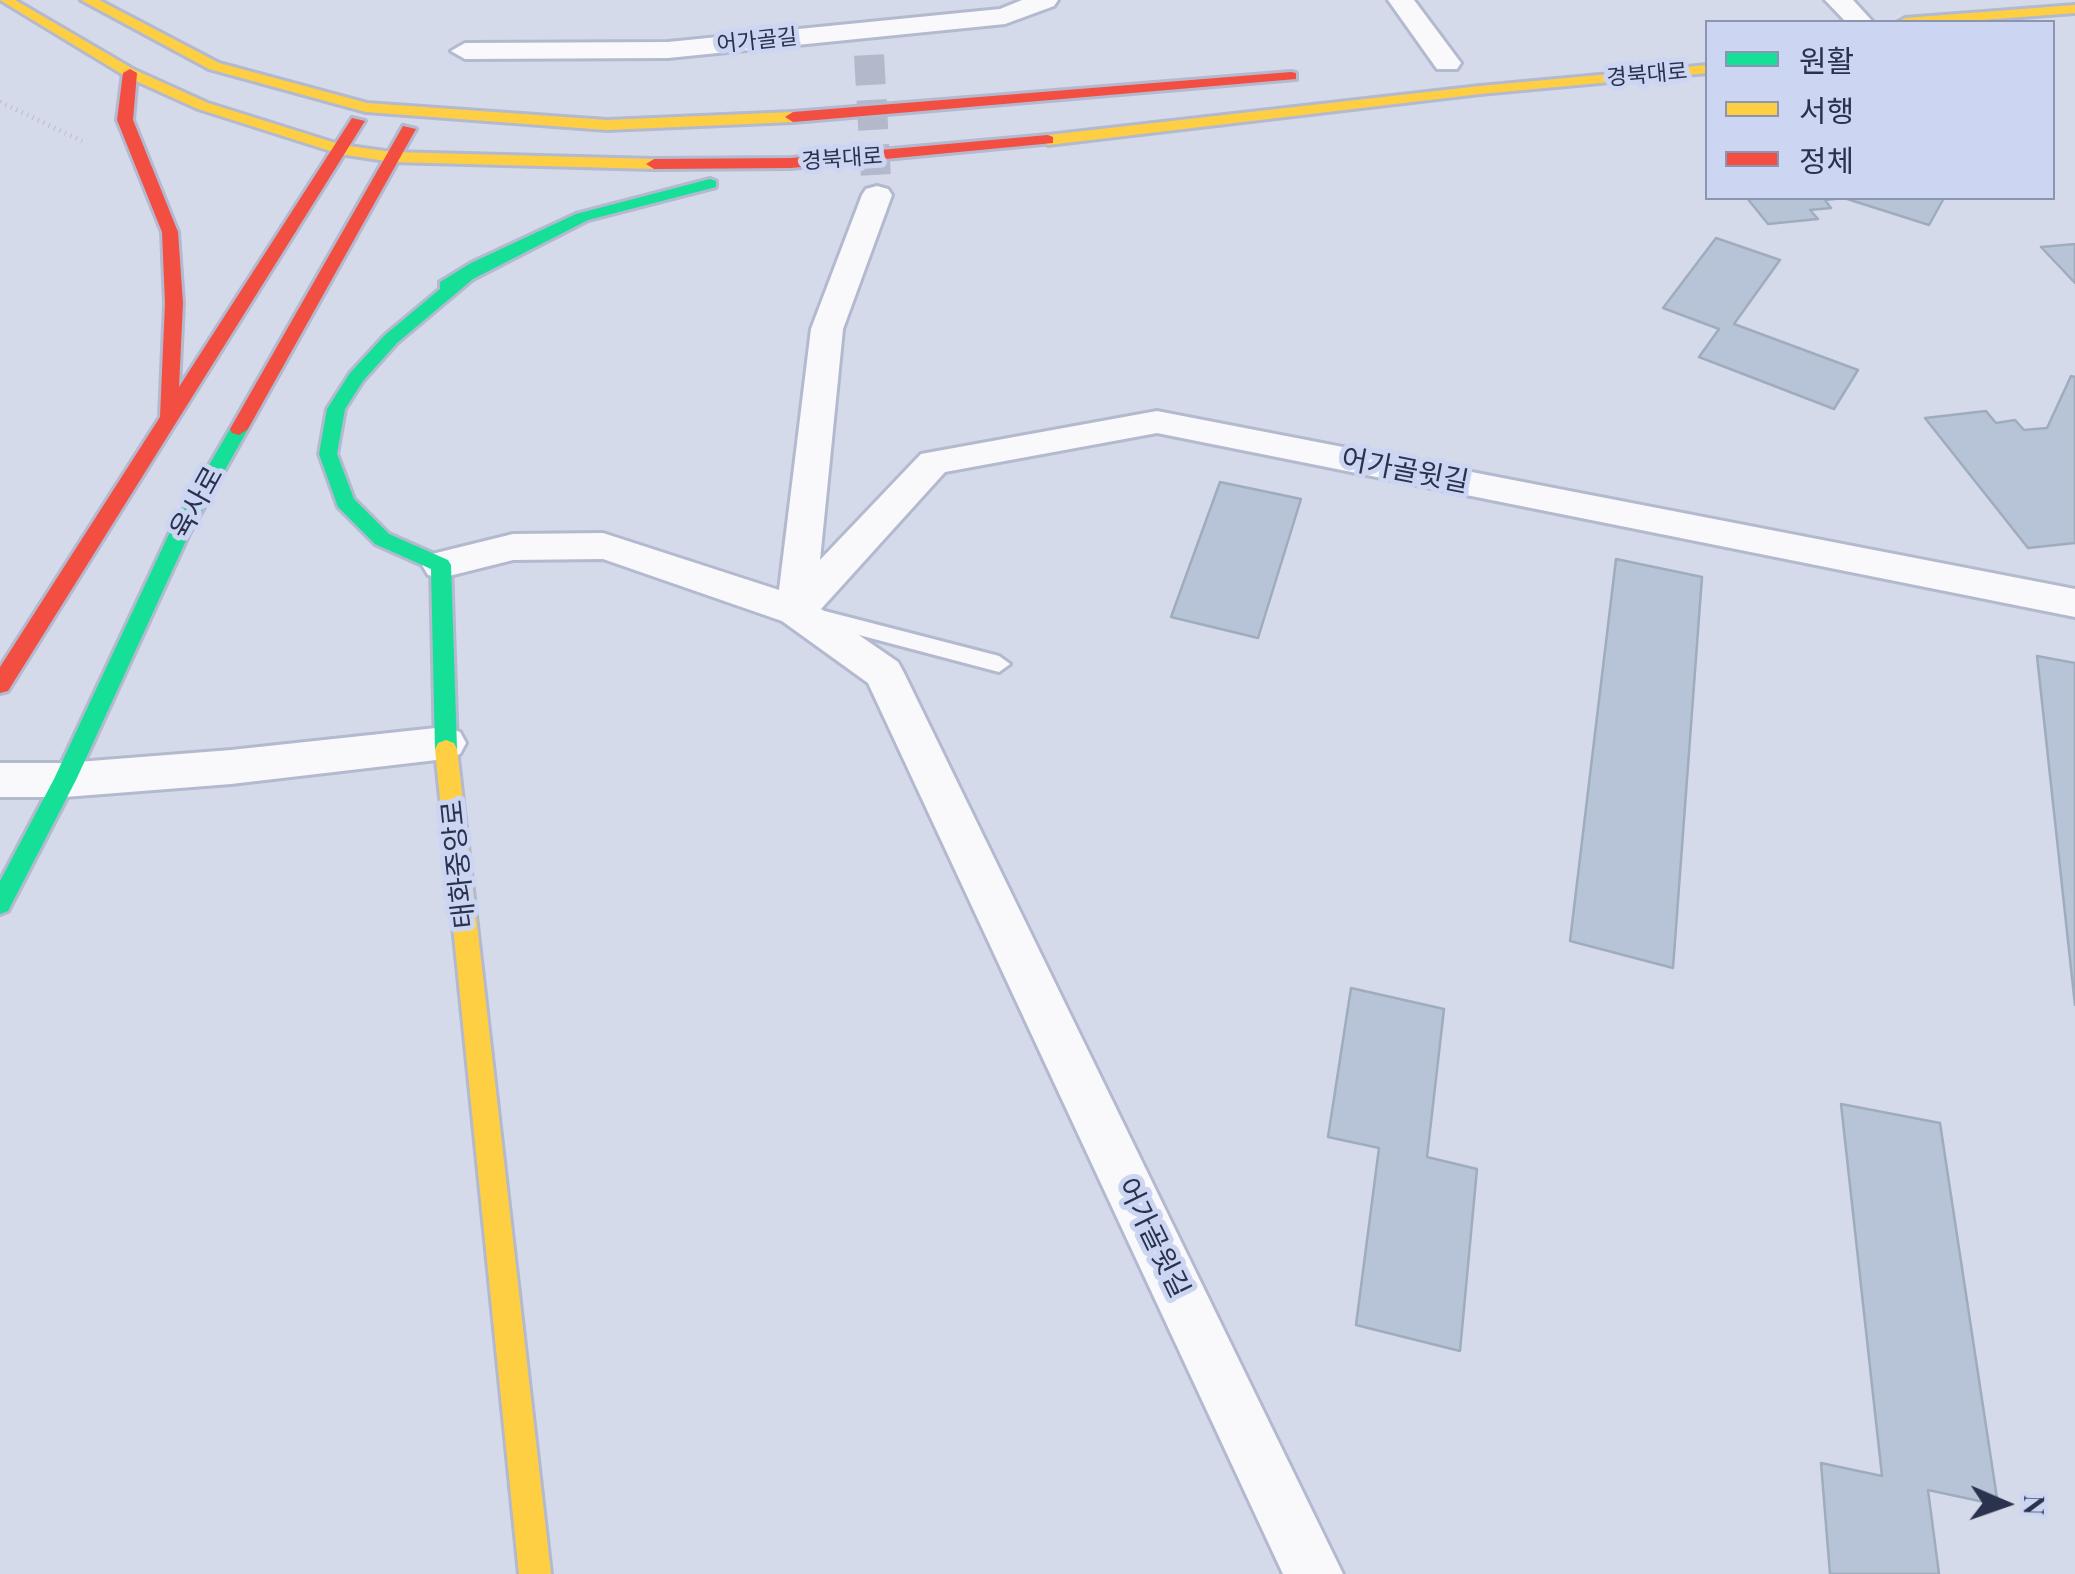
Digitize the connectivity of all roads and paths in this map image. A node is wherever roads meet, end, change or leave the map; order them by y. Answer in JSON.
{"nodes":[{"id":1,"x":5,"y":0,"type":"edge"},
{"id":2,"x":88,"y":0,"type":"edge"},
{"id":3,"x":1045,"y":0,"type":"edge"},
{"id":4,"x":1401,"y":0,"type":"edge"},
{"id":5,"x":1838,"y":0,"type":"edge"},
{"id":6,"x":2075,"y":9,"type":"edge"},
{"id":7,"x":1858,"y":20,"type":"edge"},
{"id":8,"x":1931,"y":20,"type":"edge"},
{"id":9,"x":466,"y":51,"type":"dead end"},
{"id":10,"x":1447,"y":63,"type":"dead end"},
{"id":11,"x":1705,"y":70,"type":"edge"},
{"id":12,"x":130,"y":73,"type":"junction"},
{"id":13,"x":1308,"y":74,"type":"dead end"},
{"id":14,"x":0,"y":102,"type":"edge"},
{"id":15,"x":366,"y":107,"type":"junction"},
{"id":16,"x":416,"y":113,"type":"junction"},
{"id":17,"x":340,"y":149,"type":"junction"},
{"id":18,"x":392,"y":158,"type":"junction"},
{"id":19,"x":791,"y":163,"type":"junction"},
{"id":20,"x":150,"y":174,"type":"junction"},
{"id":21,"x":877,"y":194,"type":"tunnel mouth"},
{"id":22,"x":477,"y":267,"type":"junction"},
{"id":23,"x":346,"y":354,"type":"dead end"},
{"id":24,"x":169,"y":421,"type":"junction"},
{"id":25,"x":254,"y":448,"type":"dead end"},
{"id":26,"x":179,"y":534,"type":"junction"},
{"id":27,"x":441,"y":565,"type":"junction"},
{"id":28,"x":2075,"y":604,"type":"edge"},
{"id":29,"x":796,"y":612,"type":"junction"},
{"id":30,"x":999,"y":664,"type":"dead end"},
{"id":31,"x":0,"y":685,"type":"edge"},
{"id":32,"x":446,"y":743,"type":"junction"},
{"id":33,"x":0,"y":780,"type":"edge"},
{"id":34,"x":65,"y":780,"type":"junction"},
{"id":35,"x":0,"y":904,"type":"edge"},
{"id":36,"x":536,"y":1574,"type":"edge"},
{"id":37,"x":1314,"y":1574,"type":"edge"}],
"edges":[{"from":1,"to":12,"type":"street","name":"경북대로"},
{"from":2,"to":15,"type":"street","name":"경북대로"},
{"from":3,"to":9,"type":"street","name":"어가골길"},
{"from":4,"to":10,"type":"street"},
{"from":5,"to":7,"type":"street"},
{"from":6,"to":8,"type":"street"},
{"from":11,"to":19,"type":"street","name":"경북대로"},
{"from":12,"to":17,"type":"street","name":"경북대로"},
{"from":12,"to":20,"type":"street"},
{"from":13,"to":16,"type":"street","name":"경북대로"},
{"from":14,"to":20,"type":"path"},
{"from":15,"to":16,"type":"street","name":"경북대로"},
{"from":15,"to":17,"type":"street"},
{"from":16,"to":18,"type":"street","name":"육사로"},
{"from":17,"to":18,"type":"street","name":"경북대로"},
{"from":17,"to":24,"type":"street"},
{"from":18,"to":19,"type":"street","name":"경북대로"},
{"from":18,"to":26,"type":"street","name":"육사로"},
{"from":19,"to":22,"type":"street"},
{"from":20,"to":24,"type":"street"},
{"from":21,"to":29,"type":"street"},
{"from":22,"to":23,"type":"street"},
{"from":22,"to":27,"type":"street"},
{"from":24,"to":31,"type":"street"},
{"from":25,"to":26,"type":"street"},
{"from":26,"to":34,"type":"street","name":"육사로"},
{"from":27,"to":29,"type":"street","name":"어가골윗길"},
{"from":27,"to":32,"type":"street","name":"태화중앙로"},
{"from":28,"to":29,"type":"street","name":"어가골윗길"},
{"from":29,"to":30,"type":"lane","name":"어가골윗길"},
{"from":29,"to":37,"type":"street","name":"어가골윗길"},
{"from":32,"to":34,"type":"street"},
{"from":32,"to":36,"type":"street","name":"태화중앙로"},
{"from":33,"to":34,"type":"street"},
{"from":34,"to":35,"type":"street","name":"육사로"}]}
